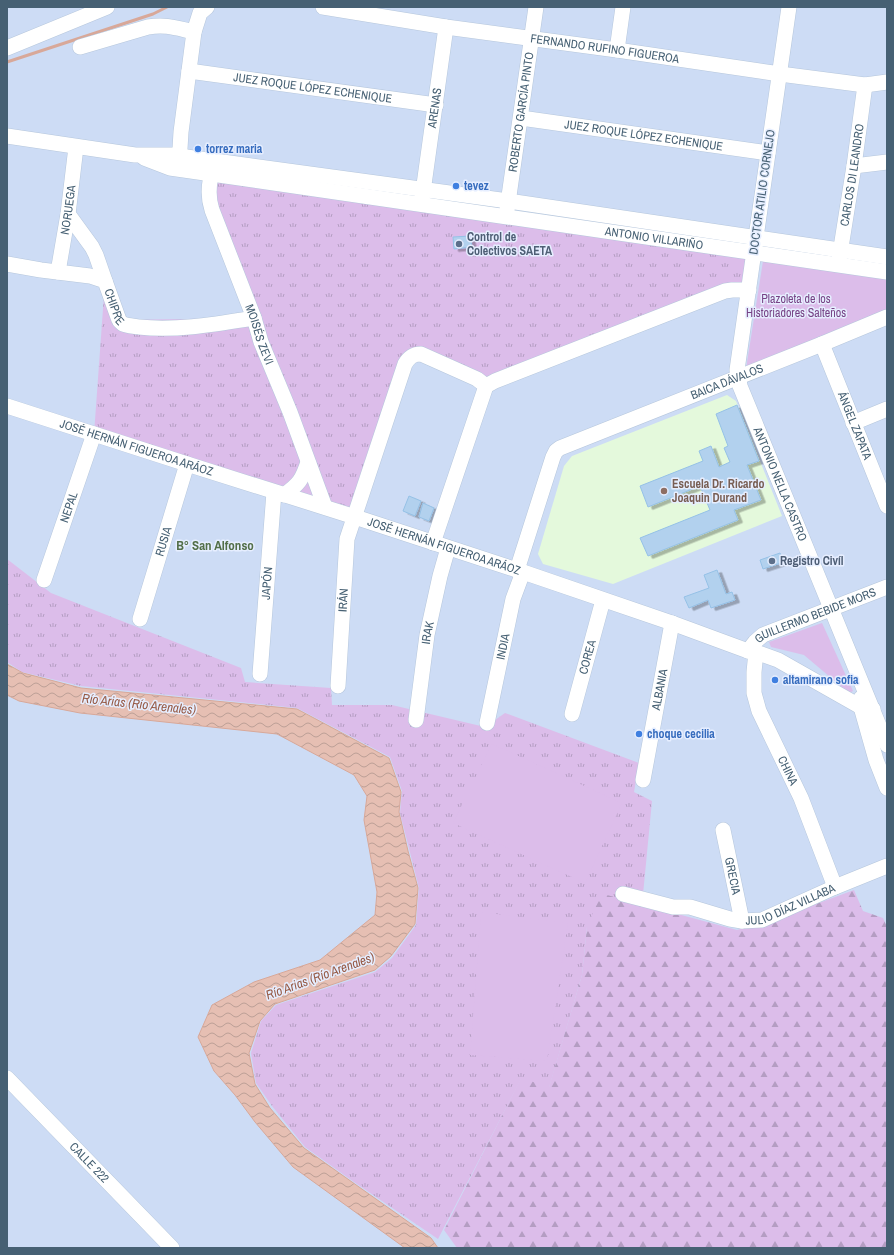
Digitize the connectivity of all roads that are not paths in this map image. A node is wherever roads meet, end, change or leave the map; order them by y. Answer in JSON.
{"nodes":[{"id":1,"x":108,"y":7,"type":"edge"},
{"id":2,"x":207,"y":7,"type":"edge"},
{"id":3,"x":323,"y":7,"type":"edge"},
{"id":4,"x":536,"y":7,"type":"edge"},
{"id":5,"x":623,"y":7,"type":"edge"},
{"id":6,"x":789,"y":7,"type":"edge"},
{"id":7,"x":446,"y":26,"type":"junction"},
{"id":8,"x":194,"y":32,"type":"junction"},
{"id":9,"x":532,"y":38,"type":"junction"},
{"id":10,"x":80,"y":47,"type":"dead end"},
{"id":11,"x":7,"y":48,"type":"edge"},
{"id":12,"x":617,"y":50,"type":"junction"},
{"id":13,"x":189,"y":71,"type":"junction"},
{"id":14,"x":780,"y":74,"type":"junction"},
{"id":15,"x":887,"y":82,"type":"edge"},
{"id":16,"x":864,"y":85,"type":"junction"},
{"id":17,"x":436,"y":105,"type":"junction"},
{"id":18,"x":521,"y":118,"type":"junction"},
{"id":19,"x":7,"y":136,"type":"edge"},
{"id":20,"x":76,"y":147,"type":"junction"},
{"id":21,"x":768,"y":153,"type":"junction"},
{"id":22,"x":887,"y":162,"type":"edge"},
{"id":23,"x":179,"y":163,"type":"junction"},
{"id":24,"x":854,"y":166,"type":"junction"},
{"id":25,"x":213,"y":168,"type":"junction"},
{"id":26,"x":424,"y":189,"type":"junction"},
{"id":27,"x":508,"y":201,"type":"junction"},
{"id":28,"x":421,"y":204,"type":"junction"},
{"id":29,"x":68,"y":214,"type":"junction"},
{"id":30,"x":506,"y":217,"type":"junction"},
{"id":31,"x":756,"y":237,"type":"junction"},
{"id":32,"x":753,"y":253,"type":"junction"},
{"id":33,"x":887,"y":257,"type":"edge"},
{"id":34,"x":840,"y":258,"type":"junction"},
{"id":35,"x":7,"y":264,"type":"edge"},
{"id":36,"x":58,"y":272,"type":"junction"},
{"id":37,"x":887,"y":272,"type":"edge"},
{"id":38,"x":105,"y":281,"type":"junction"},
{"id":39,"x":748,"y":290,"type":"junction"},
{"id":40,"x":887,"y":317,"type":"edge"},
{"id":41,"x":254,"y":318,"type":"junction"},
{"id":42,"x":822,"y":344,"type":"junction"},
{"id":43,"x":737,"y":377,"type":"junction"},
{"id":44,"x":486,"y":386,"type":"junction"},
{"id":45,"x":7,"y":406,"type":"edge"},
{"id":46,"x":887,"y":409,"type":"edge"},
{"id":47,"x":853,"y":423,"type":"junction"},
{"id":48,"x":94,"y":434,"type":"junction"},
{"id":49,"x":567,"y":445,"type":"joint"},
{"id":50,"x":308,"y":462,"type":"junction"},
{"id":51,"x":187,"y":464,"type":"junction"},
{"id":52,"x":279,"y":493,"type":"junction"},
{"id":53,"x":886,"y":501,"type":"edge"},
{"id":54,"x":325,"y":507,"type":"junction"},
{"id":55,"x":355,"y":517,"type":"junction"},
{"id":56,"x":433,"y":543,"type":"junction"},
{"id":57,"x":448,"y":548,"type":"junction"},
{"id":58,"x":520,"y":571,"type":"junction"},
{"id":59,"x":44,"y":580,"type":"dead end"},
{"id":60,"x":887,"y":587,"type":"edge"},
{"id":61,"x":603,"y":600,"type":"junction"},
{"id":62,"x":832,"y":608,"type":"junction"},
{"id":63,"x":140,"y":619,"type":"dead end"},
{"id":64,"x":672,"y":623,"type":"junction"},
{"id":65,"x":752,"y":652,"type":"junction"},
{"id":66,"x":260,"y":674,"type":"dead end"},
{"id":67,"x":338,"y":686,"type":"dead end"},
{"id":68,"x":867,"y":708,"type":"junction"},
{"id":69,"x":572,"y":714,"type":"dead end"},
{"id":70,"x":416,"y":720,"type":"dead end"},
{"id":71,"x":487,"y":723,"type":"dead end"},
{"id":72,"x":887,"y":745,"type":"edge"},
{"id":73,"x":643,"y":780,"type":"dead end"},
{"id":74,"x":887,"y":788,"type":"edge"},
{"id":75,"x":723,"y":830,"type":"dead end"},
{"id":76,"x":887,"y":866,"type":"edge"},
{"id":77,"x":835,"y":887,"type":"junction"},
{"id":78,"x":623,"y":894,"type":"dead end"},
{"id":79,"x":742,"y":921,"type":"junction"},
{"id":80,"x":7,"y":1078,"type":"edge"},
{"id":81,"x":172,"y":1248,"type":"edge"}],
"edges":[{"from":1,"to":11,"type":"street"},
{"from":2,"to":8,"type":"street"},
{"from":3,"to":7,"type":"street","name":"FERNANDO RUFINO FIGUEROA"},
{"from":4,"to":9,"type":"street","name":"ROBERTO GARCÍA PINTO"},
{"from":5,"to":12,"type":"street"},
{"from":6,"to":14,"type":"street","name":"DOCTOR ATILIO CORNEJO"},
{"from":7,"to":9,"type":"street","name":"FERNANDO RUFINO FIGUEROA"},
{"from":7,"to":17,"type":"street","name":"ARENAS"},
{"from":8,"to":10,"type":"street"},
{"from":8,"to":13,"type":"street"},
{"from":9,"to":12,"type":"street","name":"FERNANDO RUFINO FIGUEROA"},
{"from":9,"to":18,"type":"street","name":"ROBERTO GARCÍA PINTO"},
{"from":12,"to":14,"type":"street","name":"FERNANDO RUFINO FIGUEROA"},
{"from":13,"to":17,"type":"street","name":"JUEZ ROQUE LÓPEZ ECHENIQUE"},
{"from":13,"to":23,"type":"street"},
{"from":14,"to":16,"type":"street","name":"FERNANDO RUFINO FIGUEROA"},
{"from":14,"to":21,"type":"street","name":"DOCTOR ATILIO CORNEJO"},
{"from":15,"to":16,"type":"street","name":"FERNANDO RUFINO FIGUEROA"},
{"from":16,"to":24,"type":"street","name":"CARLOS DI LEANDRO"},
{"from":17,"to":26,"type":"street","name":"ARENAS"},
{"from":18,"to":21,"type":"street","name":"JUEZ ROQUE LÓPEZ ECHENIQUE"},
{"from":18,"to":27,"type":"street","name":"ROBERTO GARCÍA PINTO"},
{"from":19,"to":20,"type":"street"},
{"from":20,"to":23,"type":"street"},
{"from":20,"to":29,"type":"street","name":"NORUEGA"},
{"from":21,"to":31,"type":"street","name":"DOCTOR ATILIO CORNEJO"},
{"from":22,"to":24,"type":"street"},
{"from":23,"to":25,"type":"street"},
{"from":24,"to":34,"type":"street","name":"CARLOS DI LEANDRO"},
{"from":25,"to":26,"type":"street","name":"ANTONIO VILLARIÑO"},
{"from":25,"to":28,"type":"street","name":"ANTONIO VILLARIÑO"},
{"from":25,"to":41,"type":"street","name":"MOISÉS ZEVI"},
{"from":26,"to":27,"type":"street","name":"ANTONIO VILLARIÑO"},
{"from":26,"to":28,"type":"street","name":"ARENAS"},
{"from":27,"to":30,"type":"street","name":"ROBERTO GARCÍA PINTO"},
{"from":27,"to":31,"type":"street","name":"ANTONIO VILLARIÑO"},
{"from":28,"to":30,"type":"street","name":"ANTONIO VILLARIÑO"},
{"from":29,"to":36,"type":"street","name":"NORUEGA"},
{"from":29,"to":38,"type":"street"},
{"from":30,"to":32,"type":"street","name":"ANTONIO VILLARIÑO"},
{"from":31,"to":32,"type":"street","name":"DOCTOR ATILIO CORNEJO"},
{"from":31,"to":34,"type":"street","name":"ANTONIO VILLARIÑO"},
{"from":32,"to":34,"type":"street","name":"ANTONIO VILLARIÑO"},
{"from":32,"to":39,"type":"street","name":"DOCTOR ATILIO CORNEJO"},
{"from":33,"to":34,"type":"street","name":"ANTONIO VILLARIÑO"},
{"from":34,"to":37,"type":"street","name":"ANTONIO VILLARIÑO"},
{"from":35,"to":36,"type":"street","name":"CHIPRE"},
{"from":36,"to":38,"type":"street","name":"CHIPRE"},
{"from":38,"to":41,"type":"street","name":"CHIPRE"},
{"from":39,"to":43,"type":"street","name":"DOCTOR ATILIO CORNEJO"},
{"from":39,"to":44,"type":"street"},
{"from":40,"to":42,"type":"street","name":"BAICA DÁVALOS"},
{"from":41,"to":50,"type":"street","name":"MOISÉS ZEVI"},
{"from":42,"to":43,"type":"street","name":"BAICA DÁVALOS"},
{"from":42,"to":47,"type":"street","name":"ÁNGEL ZAPATA"},
{"from":43,"to":49,"type":"street","name":"BAICA DÁVALOS"},
{"from":43,"to":62,"type":"street","name":"ANTONIO NELLA CASTRO"},
{"from":44,"to":55,"type":"street","name":"IRÁN"},
{"from":44,"to":56,"type":"street"},
{"from":45,"to":48,"type":"street","name":"JOSÉ HERNÁN FIGUEROA ARÁOZ"},
{"from":46,"to":47,"type":"street"},
{"from":47,"to":53,"type":"street","name":"ÁNGEL ZAPATA"},
{"from":48,"to":51,"type":"street","name":"JOSÉ HERNÁN FIGUEROA ARÁOZ"},
{"from":48,"to":59,"type":"street","name":"NEPAL"},
{"from":49,"to":58,"type":"street","name":"INDIA"},
{"from":50,"to":52,"type":"street"},
{"from":50,"to":54,"type":"street","name":"MOISÉS ZEVI"},
{"from":51,"to":52,"type":"street","name":"JOSÉ HERNÁN FIGUEROA ARÁOZ"},
{"from":51,"to":63,"type":"street","name":"RUSIA"},
{"from":52,"to":54,"type":"street","name":"JOSÉ HERNÁN FIGUEROA ARÁOZ"},
{"from":52,"to":66,"type":"street","name":"JAPÓN"},
{"from":54,"to":55,"type":"street","name":"JOSÉ HERNÁN FIGUEROA ARÁOZ"},
{"from":55,"to":56,"type":"street","name":"JOSÉ HERNÁN FIGUEROA ARÁOZ"},
{"from":55,"to":67,"type":"street","name":"IRÁN"},
{"from":56,"to":57,"type":"street","name":"JOSÉ HERNÁN FIGUEROA ARÁOZ"},
{"from":57,"to":58,"type":"street","name":"JOSÉ HERNÁN FIGUEROA ARÁOZ"},
{"from":57,"to":70,"type":"street","name":"IRAK"},
{"from":58,"to":61,"type":"street","name":"JOSÉ HERNÁN FIGUEROA ARÁOZ"},
{"from":58,"to":71,"type":"street","name":"INDIA"},
{"from":60,"to":62,"type":"street","name":"GUILLERMO BEBIDE MORS"},
{"from":61,"to":64,"type":"street","name":"JOSÉ HERNÁN FIGUEROA ARÁOZ"},
{"from":61,"to":69,"type":"street","name":"COREA"},
{"from":62,"to":65,"type":"street","name":"GUILLERMO BEBIDE MORS"},
{"from":62,"to":68,"type":"street","name":"ANTONIO NELLA CASTRO"},
{"from":64,"to":65,"type":"street","name":"JOSÉ HERNÁN FIGUEROA ARÁOZ"},
{"from":64,"to":73,"type":"street","name":"ALBANIA"},
{"from":65,"to":68,"type":"street","name":"JOSÉ HERNÁN FIGUEROA ARÁOZ"},
{"from":65,"to":77,"type":"street","name":"CHINA"},
{"from":68,"to":72,"type":"street","name":"ANTONIO NELLA CASTRO"},
{"from":68,"to":74,"type":"street","name":"ANTONIO NELLA CASTRO"},
{"from":75,"to":79,"type":"street","name":"GRECIA"},
{"from":76,"to":77,"type":"street","name":"JULIO DÍAZ VILLABA"},
{"from":77,"to":79,"type":"street","name":"JULIO DÍAZ VILLABA"},
{"from":78,"to":79,"type":"street","name":"JULIO DÍAZ VILLABA"},
{"from":80,"to":81,"type":"street","name":"CALLE 222"}]}
